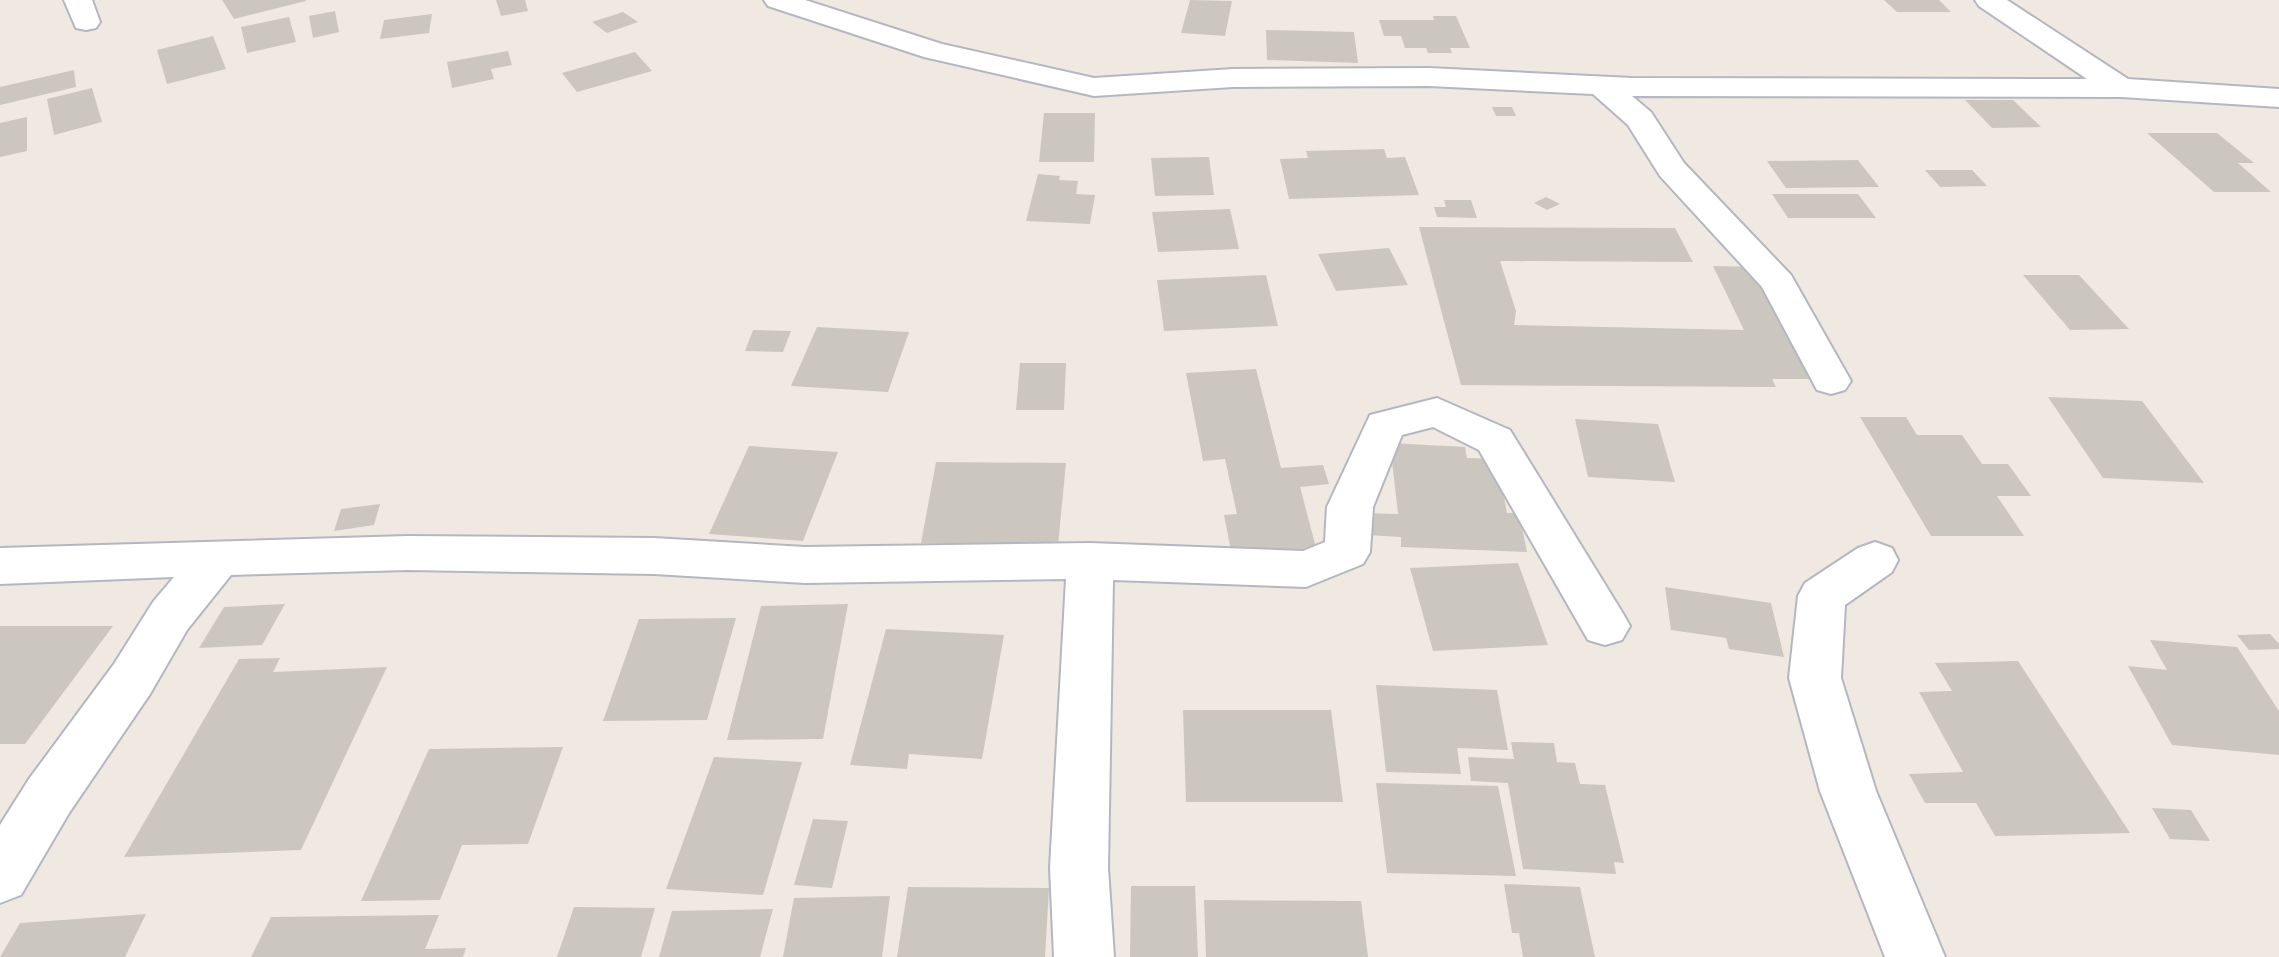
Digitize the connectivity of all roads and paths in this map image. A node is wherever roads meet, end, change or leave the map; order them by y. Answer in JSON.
{"nodes":[{"id":1,"x":778,"y":0,"type":"edge"},
{"id":2,"x":1989,"y":0,"type":"edge"},
{"id":3,"x":1602,"y":86,"type":"junction"},
{"id":4,"x":2121,"y":88,"type":"junction"},
{"id":5,"x":2279,"y":98,"type":"edge"},
{"id":6,"x":1831,"y":381,"type":"dead end"},
{"id":7,"x":218,"y":558,"type":"junction"},
{"id":8,"x":1875,"y":560,"type":"dead end"},
{"id":9,"x":1090,"y":561,"type":"junction"},
{"id":10,"x":0,"y":566,"type":"edge"},
{"id":11,"x":1605,"y":626,"type":"dead end"},
{"id":12,"x":0,"y":876,"type":"edge"},
{"id":13,"x":1084,"y":957,"type":"edge"},
{"id":14,"x":1915,"y":957,"type":"edge"}],
"edges":[{"from":1,"to":3,"type":"street"},
{"from":2,"to":4,"type":"street"},
{"from":3,"to":4,"type":"street"},
{"from":3,"to":6,"type":"street"},
{"from":4,"to":5,"type":"street"},
{"from":7,"to":9,"type":"street"},
{"from":7,"to":10,"type":"street"},
{"from":7,"to":12,"type":"street"},
{"from":8,"to":14,"type":"street"},
{"from":9,"to":11,"type":"street"},
{"from":9,"to":13,"type":"street"}]}
